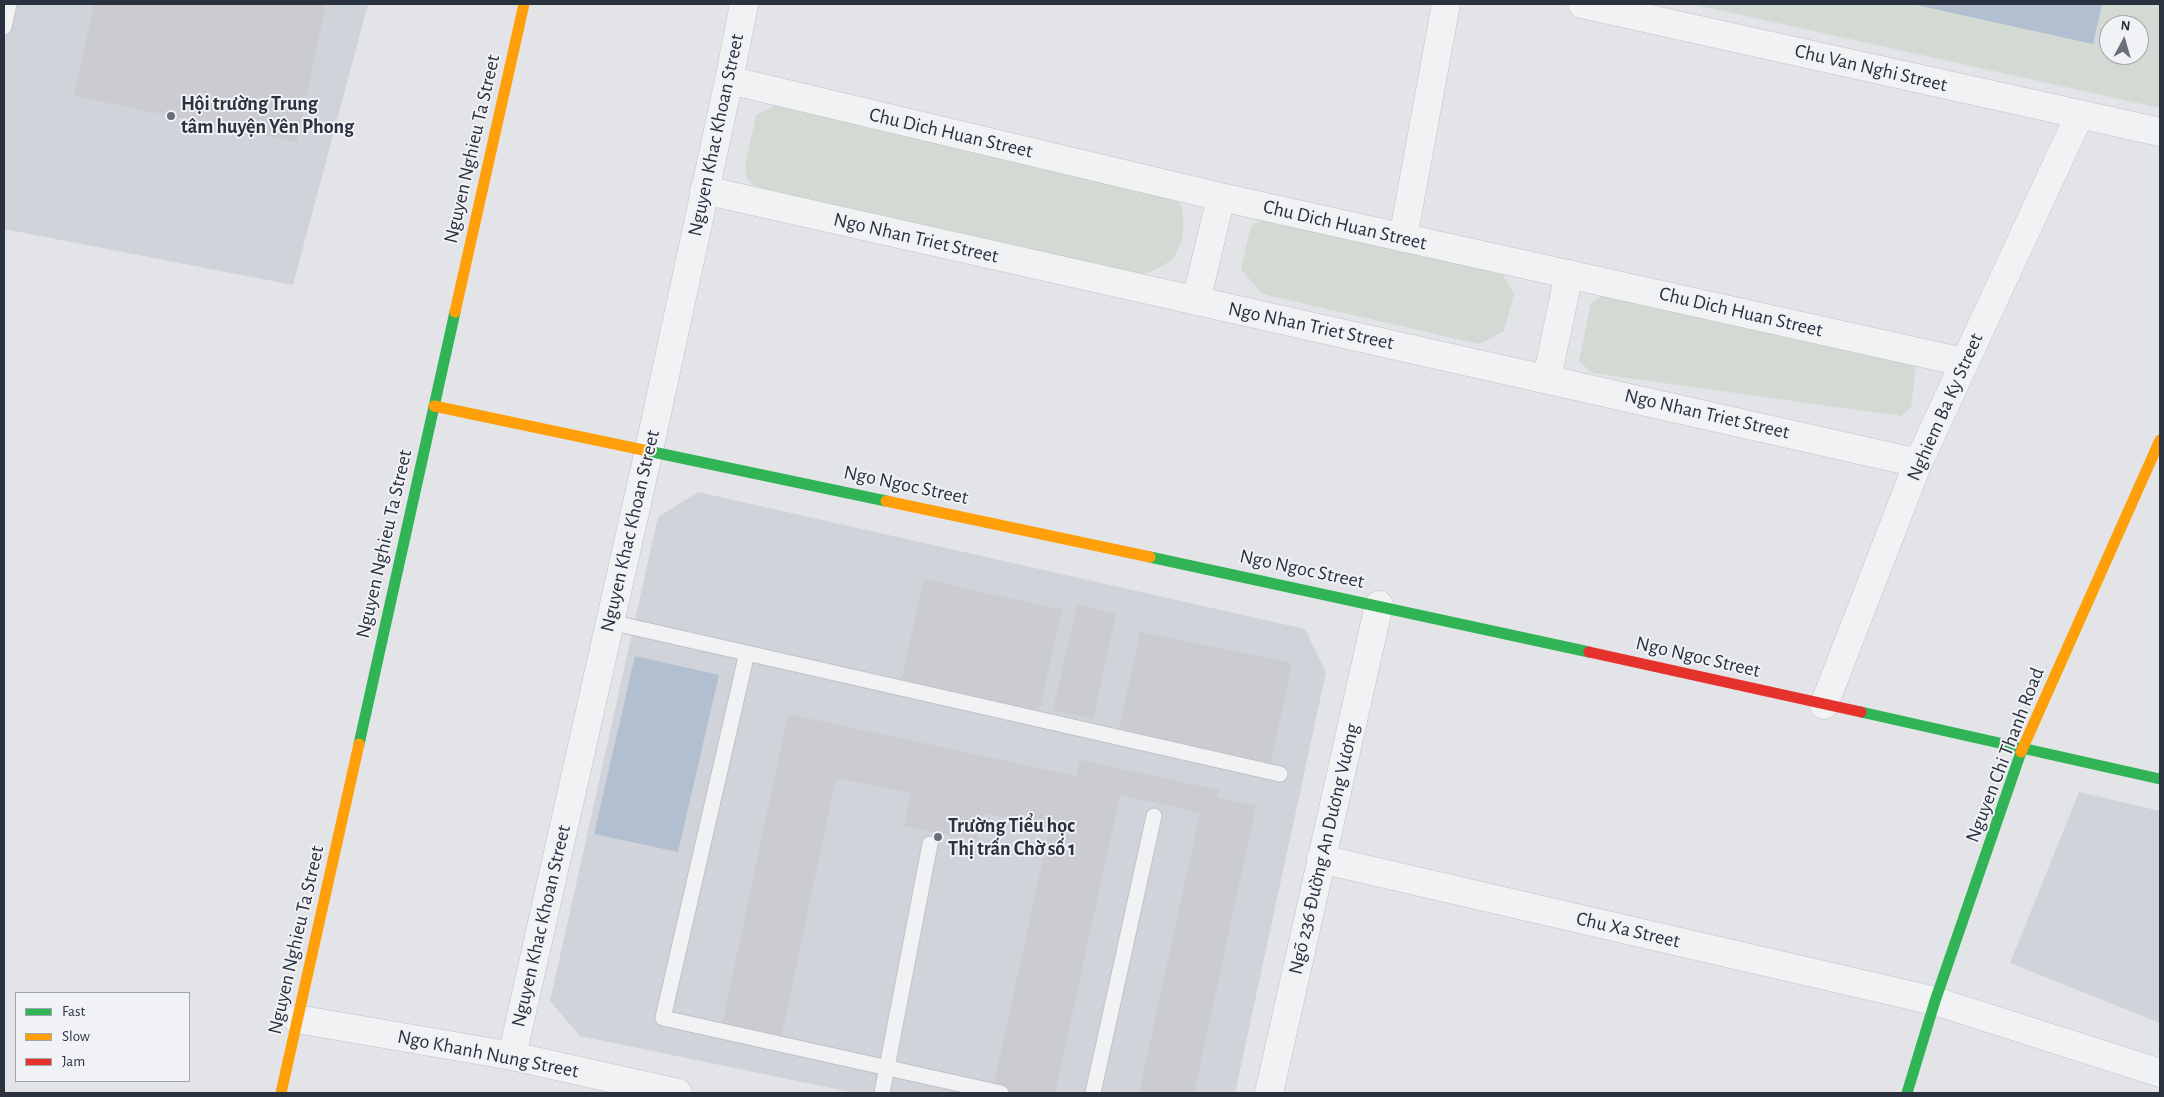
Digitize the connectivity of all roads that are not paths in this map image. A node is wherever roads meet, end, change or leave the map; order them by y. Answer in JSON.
{"nodes":[{"id":1,"x":9,"y":4,"type":"edge"},
{"id":2,"x":524,"y":4,"type":"edge"},
{"id":3,"x":744,"y":4,"type":"edge"},
{"id":4,"x":1446,"y":4,"type":"edge"},
{"id":5,"x":1582,"y":4,"type":"edge"},
{"id":6,"x":4,"y":27,"type":"edge"},
{"id":7,"x":729,"y":80,"type":"junction"},
{"id":8,"x":2080,"y":114,"type":"junction"},
{"id":9,"x":2160,"y":132,"type":"edge"},
{"id":10,"x":704,"y":190,"type":"junction"},
{"id":11,"x":1221,"y":197,"type":"junction"},
{"id":12,"x":1403,"y":238,"type":"junction"},
{"id":13,"x":1569,"y":274,"type":"junction"},
{"id":14,"x":1196,"y":301,"type":"junction"},
{"id":15,"x":1964,"y":362,"type":"junction"},
{"id":16,"x":1547,"y":378,"type":"junction"},
{"id":17,"x":434,"y":406,"type":"junction"},
{"id":18,"x":2160,"y":440,"type":"edge"},
{"id":19,"x":648,"y":450,"type":"junction"},
{"id":20,"x":1918,"y":463,"type":"junction"},
{"id":21,"x":1379,"y":604,"type":"junction"},
{"id":22,"x":610,"y":622,"type":"junction"},
{"id":23,"x":747,"y":653,"type":"junction"},
{"id":24,"x":1824,"y":705,"type":"junction"},
{"id":25,"x":2022,"y":750,"type":"junction"},
{"id":26,"x":1280,"y":774,"type":"dead end"},
{"id":27,"x":2160,"y":779,"type":"edge"},
{"id":28,"x":1154,"y":816,"type":"dead end"},
{"id":29,"x":930,"y":844,"type":"dead end"},
{"id":30,"x":1321,"y":859,"type":"junction"},
{"id":31,"x":1935,"y":1001,"type":"junction"},
{"id":32,"x":297,"y":1019,"type":"junction"},
{"id":33,"x":512,"y":1056,"type":"junction"},
{"id":34,"x":886,"y":1069,"type":"junction"},
{"id":35,"x":2160,"y":1073,"type":"edge"},
{"id":36,"x":280,"y":1093,"type":"edge"},
{"id":37,"x":678,"y":1093,"type":"edge"},
{"id":38,"x":882,"y":1093,"type":"edge"},
{"id":39,"x":1001,"y":1093,"type":"edge"},
{"id":40,"x":1093,"y":1093,"type":"edge"},
{"id":41,"x":1269,"y":1093,"type":"edge"},
{"id":42,"x":1907,"y":1093,"type":"edge"}],
"edges":[{"from":1,"to":6,"type":"lane"},
{"from":2,"to":17,"type":"street","name":"Nguyen Nghieu Ta Street"},
{"from":3,"to":7,"type":"street","name":"Nguyen Khac Khoan Street"},
{"from":4,"to":12,"type":"street"},
{"from":5,"to":8,"type":"street","name":"Chu Van Nghi Street"},
{"from":7,"to":10,"type":"street","name":"Nguyen Khac Khoan Street"},
{"from":7,"to":11,"type":"street","name":"Chu Dich Huan Street"},
{"from":8,"to":9,"type":"street","name":"Chu Van Nghi Street"},
{"from":8,"to":15,"type":"street","name":"Nghiem Ba Ky Street"},
{"from":10,"to":14,"type":"street","name":"Ngo Nhan Triet Street"},
{"from":10,"to":19,"type":"street","name":"Nguyen Khac Khoan Street"},
{"from":11,"to":12,"type":"street","name":"Chu Dich Huan Street"},
{"from":11,"to":14,"type":"street"},
{"from":12,"to":13,"type":"street","name":"Chu Dich Huan Street"},
{"from":13,"to":15,"type":"street","name":"Chu Dich Huan Street"},
{"from":13,"to":16,"type":"street"},
{"from":14,"to":16,"type":"street","name":"Ngo Nhan Triet Street"},
{"from":15,"to":20,"type":"street","name":"Nghiem Ba Ky Street"},
{"from":16,"to":20,"type":"street","name":"Ngo Nhan Triet Street"},
{"from":17,"to":19,"type":"street","name":"Ngo Ngoc Street"},
{"from":17,"to":32,"type":"street","name":"Nguyen Nghieu Ta Street"},
{"from":18,"to":25,"type":"street","name":"Nguyen Chi Thanh Road"},
{"from":19,"to":21,"type":"street","name":"Ngo Ngoc Street"},
{"from":19,"to":22,"type":"street","name":"Nguyen Khac Khoan Street"},
{"from":20,"to":24,"type":"street","name":"Nghiem Ba Ky Street"},
{"from":21,"to":24,"type":"street","name":"Ngo Ngoc Street"},
{"from":21,"to":30,"type":"street","name":"Ngõ 236 Đường An Dương Vương"},
{"from":22,"to":23,"type":"lane"},
{"from":22,"to":33,"type":"street","name":"Nguyen Khac Khoan Street"},
{"from":23,"to":26,"type":"lane"},
{"from":23,"to":34,"type":"lane"},
{"from":24,"to":25,"type":"street","name":"Ngo Ngoc Street"},
{"from":25,"to":27,"type":"street","name":"Ngo Ngoc Street"},
{"from":25,"to":31,"type":"street","name":"Nguyen Chi Thanh Road"},
{"from":28,"to":40,"type":"lane"},
{"from":29,"to":34,"type":"lane"},
{"from":30,"to":31,"type":"street","name":"Chu Xa Street"},
{"from":30,"to":41,"type":"street","name":"Ngõ 236 Đường An Dương Vương"},
{"from":31,"to":35,"type":"street","name":"Chu Xa Street"},
{"from":31,"to":42,"type":"street","name":"Nguyen Chi Thanh Road"},
{"from":32,"to":33,"type":"street","name":"Ngo Khanh Nung Street"},
{"from":32,"to":36,"type":"street","name":"Nguyen Nghieu Ta Street"},
{"from":33,"to":37,"type":"street","name":"Ngo Khanh Nung Street"},
{"from":34,"to":38,"type":"lane"},
{"from":34,"to":39,"type":"lane"}]}
